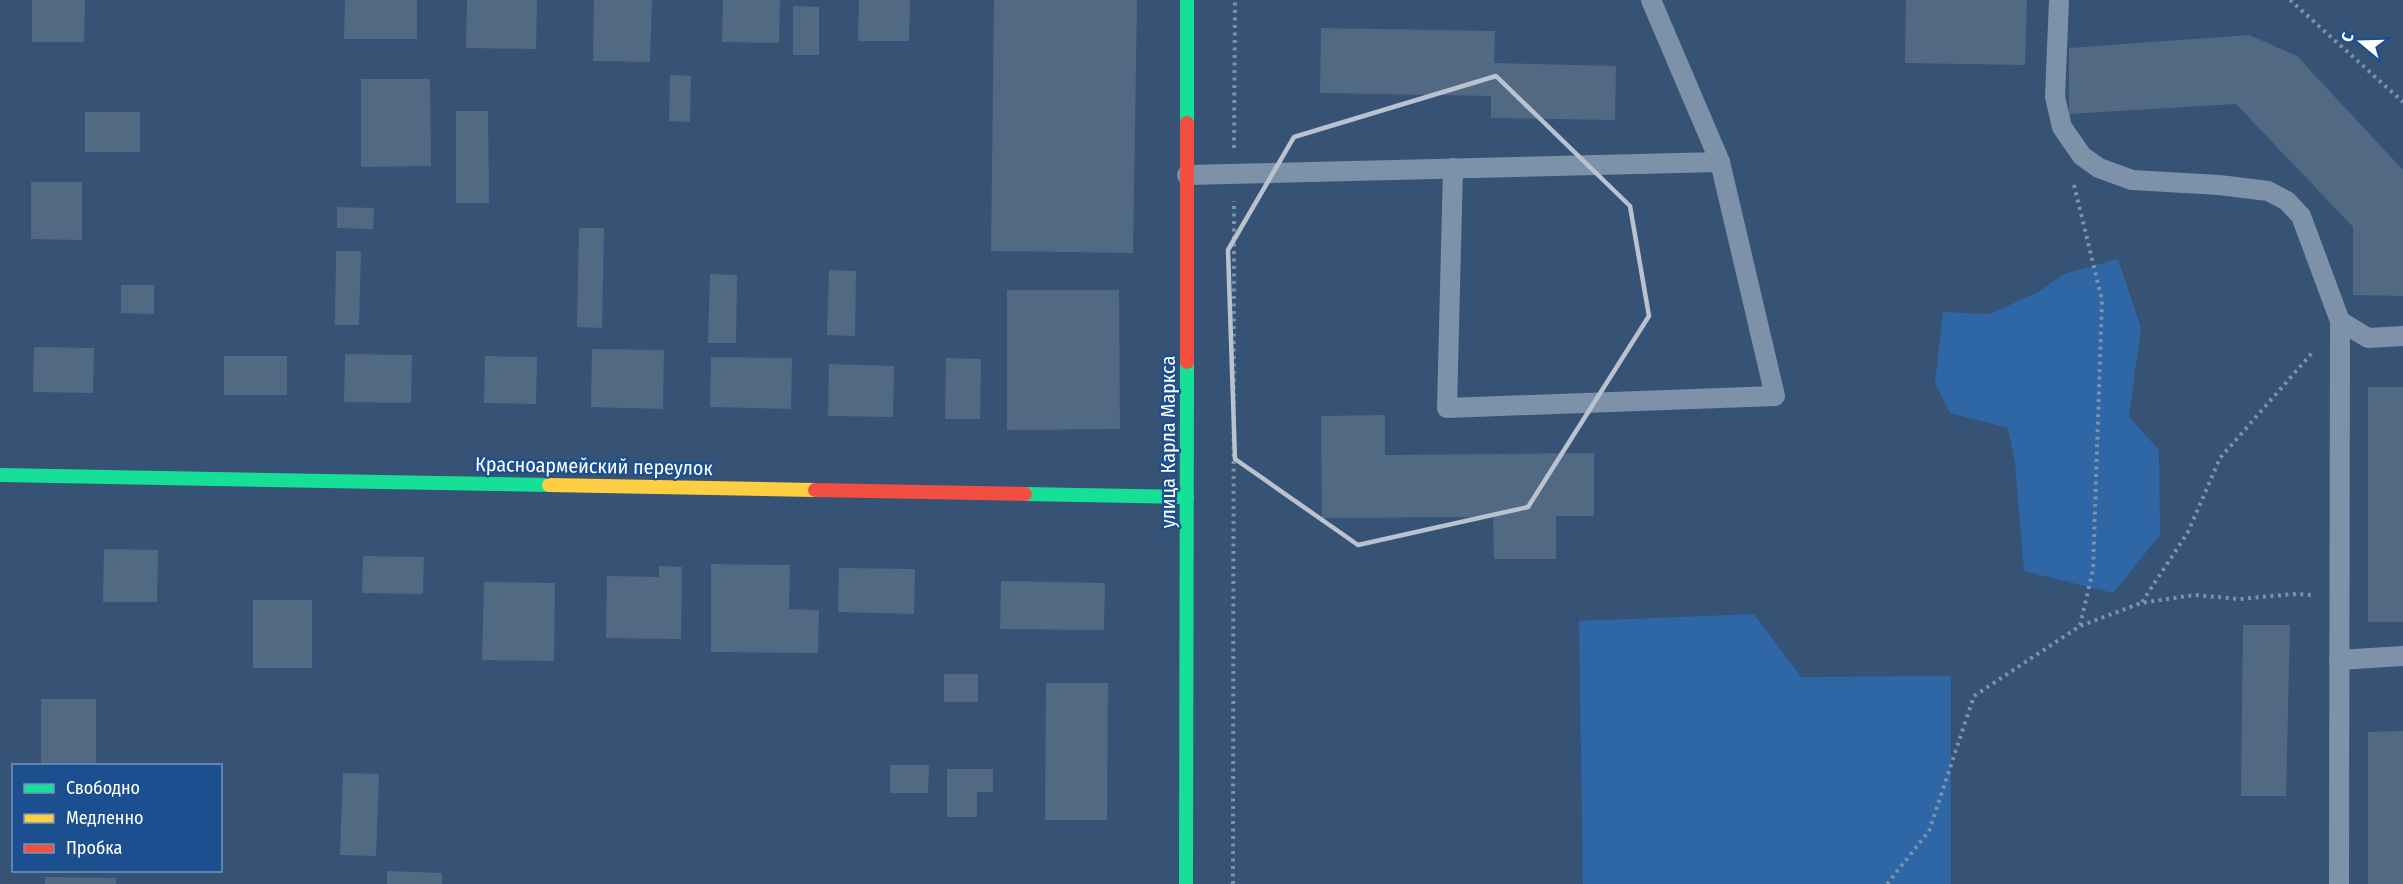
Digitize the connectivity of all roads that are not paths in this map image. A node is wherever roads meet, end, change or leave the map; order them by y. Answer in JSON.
{"nodes":[{"id":1,"x":1187,"y":0,"type":"edge"},
{"id":2,"x":1652,"y":0,"type":"edge"},
{"id":3,"x":2060,"y":0,"type":"edge"},
{"id":4,"x":1720,"y":162,"type":"junction"},
{"id":5,"x":1453,"y":168,"type":"junction"},
{"id":6,"x":1187,"y":175,"type":"junction"},
{"id":7,"x":2340,"y":321,"type":"junction"},
{"id":8,"x":2403,"y":336,"type":"edge"},
{"id":9,"x":0,"y":475,"type":"edge"},
{"id":10,"x":1187,"y":497,"type":"junction"},
{"id":11,"x":2403,"y":656,"type":"edge"},
{"id":12,"x":2339,"y":660,"type":"junction"},
{"id":13,"x":1186,"y":884,"type":"edge"},
{"id":14,"x":2339,"y":884,"type":"edge"}],
"edges":[{"from":1,"to":6,"type":"street","name":"улица Карла Маркса"},
{"from":2,"to":4,"type":"lane"},
{"from":3,"to":7,"type":"lane"},
{"from":4,"to":5,"type":"lane"},
{"from":4,"to":5,"type":"lane"},
{"from":5,"to":6,"type":"lane"},
{"from":6,"to":10,"type":"street","name":"улица Карла Маркса"},
{"from":7,"to":8,"type":"lane"},
{"from":7,"to":12,"type":"lane"},
{"from":9,"to":10,"type":"street","name":"Красноармейский переулок"},
{"from":10,"to":13,"type":"street","name":"улица Карла Маркса"},
{"from":11,"to":12,"type":"lane"},
{"from":12,"to":14,"type":"lane"}]}
